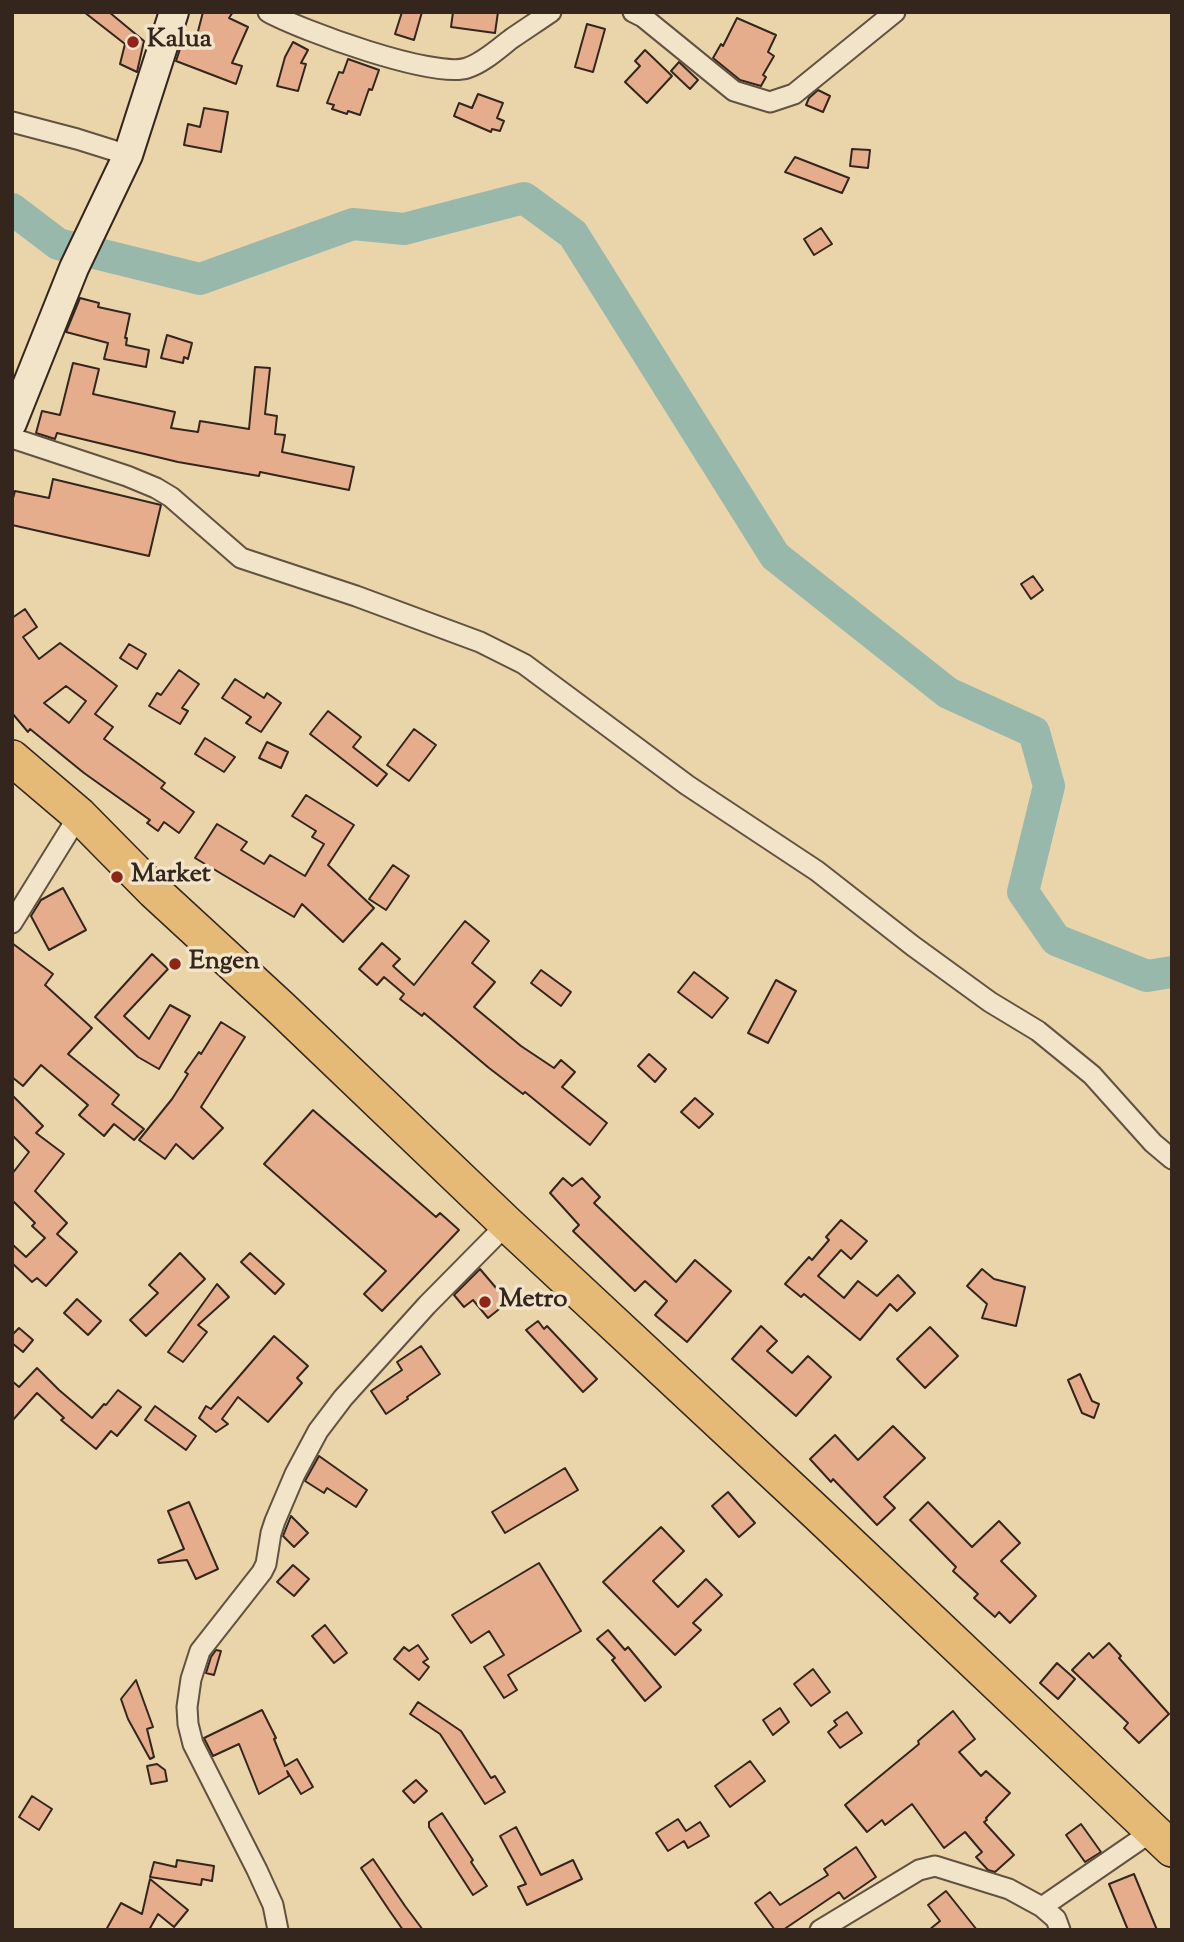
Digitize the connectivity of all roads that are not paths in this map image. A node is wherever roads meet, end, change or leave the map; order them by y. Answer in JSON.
{"nodes":[{"id":1,"x":174,"y":12,"type":"edge"},
{"id":2,"x":268,"y":12,"type":"edge"},
{"id":3,"x":551,"y":12,"type":"edge"},
{"id":4,"x":633,"y":12,"type":"edge"},
{"id":5,"x":895,"y":12,"type":"edge"},
{"id":6,"x":12,"y":122,"type":"edge"},
{"id":7,"x":128,"y":155,"type":"junction"},
{"id":8,"x":12,"y":423,"type":"edge"},
{"id":9,"x":12,"y":438,"type":"edge"},
{"id":10,"x":12,"y":758,"type":"edge"},
{"id":11,"x":79,"y":815,"type":"junction"},
{"id":12,"x":12,"y":923,"type":"edge"},
{"id":13,"x":1172,"y":1159,"type":"edge"},
{"id":14,"x":507,"y":1224,"type":"junction"},
{"id":15,"x":1163,"y":1839,"type":"edge"},
{"id":16,"x":1042,"y":1907,"type":"junction"},
{"id":17,"x":278,"y":1930,"type":"edge"},
{"id":18,"x":820,"y":1930,"type":"edge"},
{"id":19,"x":1060,"y":1930,"type":"edge"}],
"edges":[{"from":1,"to":7,"type":"street"},
{"from":2,"to":3,"type":"street"},
{"from":4,"to":5,"type":"street"},
{"from":6,"to":7,"type":"street"},
{"from":7,"to":8,"type":"street"},
{"from":9,"to":13,"type":"street"},
{"from":10,"to":11,"type":"highway"},
{"from":11,"to":12,"type":"street"},
{"from":11,"to":14,"type":"highway"},
{"from":14,"to":15,"type":"highway"},
{"from":14,"to":17,"type":"street"},
{"from":15,"to":16,"type":"street"},
{"from":16,"to":18,"type":"street"},
{"from":16,"to":19,"type":"street"}]}
